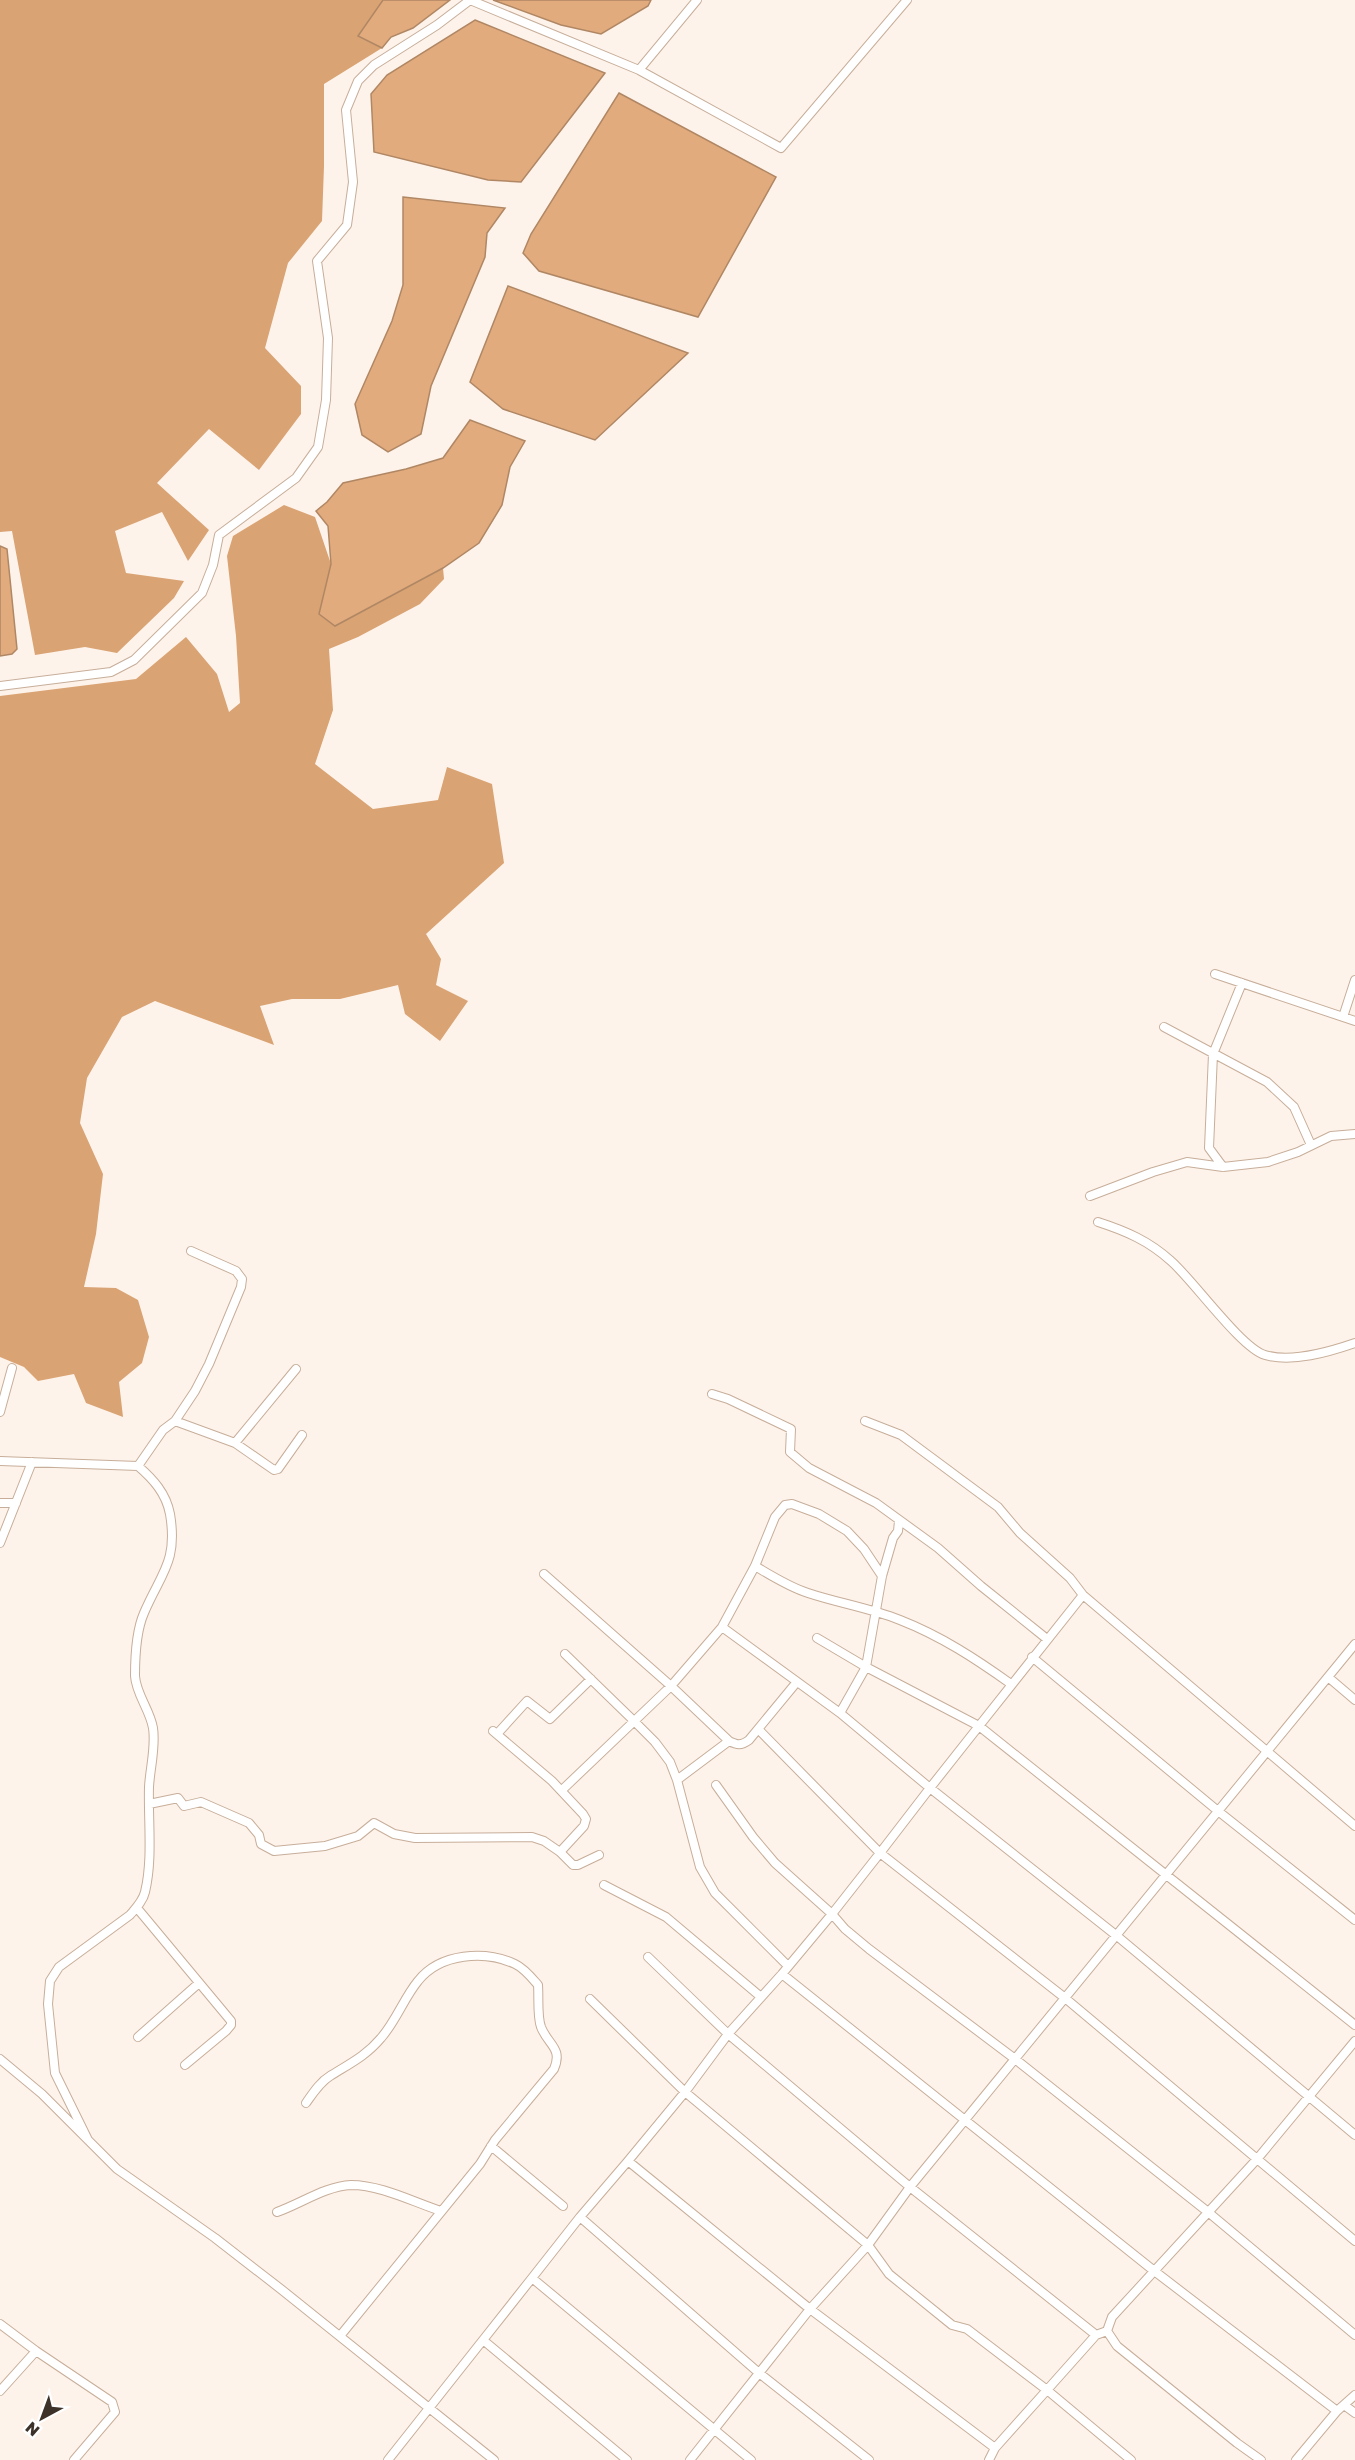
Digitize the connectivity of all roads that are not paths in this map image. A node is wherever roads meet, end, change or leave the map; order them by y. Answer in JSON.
{"nodes":[{"id":1,"x":470,"y":0,"type":"edge"},
{"id":2,"x":697,"y":0,"type":"edge"},
{"id":3,"x":907,"y":0,"type":"edge"},
{"id":4,"x":639,"y":70,"type":"junction"},
{"id":5,"x":0,"y":686,"type":"edge"},
{"id":6,"x":1215,"y":974,"type":"dead end"},
{"id":7,"x":1355,"y":980,"type":"edge"},
{"id":8,"x":1242,"y":983,"type":"junction"},
{"id":9,"x":1343,"y":1017,"type":"junction"},
{"id":10,"x":1355,"y":1021,"type":"edge"},
{"id":11,"x":1164,"y":1027,"type":"dead end"},
{"id":12,"x":1213,"y":1054,"type":"junction"},
{"id":13,"x":1355,"y":1134,"type":"edge"},
{"id":14,"x":1311,"y":1146,"type":"junction"},
{"id":15,"x":1223,"y":1167,"type":"junction"},
{"id":16,"x":1090,"y":1196,"type":"dead end"},
{"id":17,"x":1098,"y":1221,"type":"dead end"},
{"id":18,"x":191,"y":1251,"type":"dead end"},
{"id":19,"x":1355,"y":1343,"type":"edge"},
{"id":20,"x":12,"y":1368,"type":"dead end"},
{"id":21,"x":296,"y":1369,"type":"dead end"},
{"id":22,"x":712,"y":1394,"type":"dead end"},
{"id":23,"x":0,"y":1412,"type":"edge"},
{"id":24,"x":175,"y":1421,"type":"junction"},
{"id":25,"x":865,"y":1421,"type":"dead end"},
{"id":26,"x":302,"y":1435,"type":"dead end"},
{"id":27,"x":235,"y":1443,"type":"junction"},
{"id":28,"x":0,"y":1461,"type":"edge"},
{"id":29,"x":32,"y":1462,"type":"junction"},
{"id":30,"x":138,"y":1466,"type":"junction"},
{"id":31,"x":0,"y":1503,"type":"edge"},
{"id":32,"x":16,"y":1503,"type":"junction"},
{"id":33,"x":899,"y":1521,"type":"junction"},
{"id":34,"x":0,"y":1543,"type":"edge"},
{"id":35,"x":755,"y":1566,"type":"junction"},
{"id":36,"x":544,"y":1574,"type":"dead end"},
{"id":37,"x":882,"y":1576,"type":"junction"},
{"id":38,"x":1083,"y":1594,"type":"junction"},
{"id":39,"x":877,"y":1611,"type":"junction"},
{"id":40,"x":722,"y":1627,"type":"junction"},
{"id":41,"x":817,"y":1638,"type":"dead end"},
{"id":42,"x":1047,"y":1639,"type":"junction"},
{"id":43,"x":1355,"y":1644,"type":"edge"},
{"id":44,"x":565,"y":1654,"type":"dead end"},
{"id":45,"x":1032,"y":1657,"type":"junction"},
{"id":46,"x":866,"y":1667,"type":"junction"},
{"id":47,"x":1328,"y":1677,"type":"junction"},
{"id":48,"x":591,"y":1679,"type":"junction"},
{"id":49,"x":796,"y":1683,"type":"junction"},
{"id":50,"x":1011,"y":1684,"type":"junction"},
{"id":51,"x":671,"y":1686,"type":"junction"},
{"id":52,"x":1355,"y":1700,"type":"edge"},
{"id":53,"x":840,"y":1713,"type":"junction"},
{"id":54,"x":635,"y":1722,"type":"junction"},
{"id":55,"x":980,"y":1726,"type":"junction"},
{"id":56,"x":758,"y":1729,"type":"junction"},
{"id":57,"x":729,"y":1741,"type":"junction"},
{"id":58,"x":1268,"y":1751,"type":"junction"},
{"id":59,"x":677,"y":1780,"type":"junction"},
{"id":60,"x":716,"y":1785,"type":"dead end"},
{"id":61,"x":930,"y":1788,"type":"junction"},
{"id":62,"x":562,"y":1790,"type":"junction"},
{"id":63,"x":149,"y":1804,"type":"junction"},
{"id":64,"x":1218,"y":1811,"type":"junction"},
{"id":65,"x":1355,"y":1826,"type":"edge"},
{"id":66,"x":560,"y":1852,"type":"junction"},
{"id":67,"x":880,"y":1853,"type":"junction"},
{"id":68,"x":599,"y":1854,"type":"dead end"},
{"id":69,"x":1166,"y":1874,"type":"junction"},
{"id":70,"x":604,"y":1885,"type":"dead end"},
{"id":71,"x":137,"y":1908,"type":"junction"},
{"id":72,"x":832,"y":1914,"type":"junction"},
{"id":73,"x":1355,"y":1920,"type":"edge"},
{"id":74,"x":1117,"y":1936,"type":"junction"},
{"id":75,"x":648,"y":1957,"type":"dead end"},
{"id":76,"x":788,"y":1966,"type":"junction"},
{"id":77,"x":782,"y":1974,"type":"junction"},
{"id":78,"x":199,"y":1983,"type":"junction"},
{"id":79,"x":761,"y":1997,"type":"junction"},
{"id":80,"x":1065,"y":1998,"type":"junction"},
{"id":81,"x":590,"y":1999,"type":"dead end"},
{"id":82,"x":1355,"y":2025,"type":"edge"},
{"id":83,"x":728,"y":2034,"type":"junction"},
{"id":84,"x":138,"y":2037,"type":"dead end"},
{"id":85,"x":1355,"y":2041,"type":"edge"},
{"id":86,"x":1015,"y":2058,"type":"junction"},
{"id":87,"x":0,"y":2059,"type":"edge"},
{"id":88,"x":185,"y":2065,"type":"dead end"},
{"id":89,"x":686,"y":2092,"type":"junction"},
{"id":90,"x":1309,"y":2096,"type":"junction"},
{"id":91,"x":306,"y":2103,"type":"dead end"},
{"id":92,"x":966,"y":2119,"type":"junction"},
{"id":93,"x":1355,"y":2134,"type":"edge"},
{"id":94,"x":88,"y":2140,"type":"junction"},
{"id":95,"x":491,"y":2146,"type":"junction"},
{"id":96,"x":1258,"y":2158,"type":"junction"},
{"id":97,"x":628,"y":2161,"type":"junction"},
{"id":98,"x":910,"y":2187,"type":"junction"},
{"id":99,"x":563,"y":2206,"type":"dead end"},
{"id":100,"x":441,"y":2211,"type":"junction"},
{"id":101,"x":277,"y":2212,"type":"dead end"},
{"id":102,"x":1208,"y":2212,"type":"junction"},
{"id":103,"x":579,"y":2217,"type":"junction"},
{"id":104,"x":1355,"y":2241,"type":"edge"},
{"id":105,"x":868,"y":2245,"type":"junction"},
{"id":106,"x":1153,"y":2270,"type":"junction"},
{"id":107,"x":532,"y":2278,"type":"junction"},
{"id":108,"x":810,"y":2309,"type":"junction"},
{"id":109,"x":0,"y":2324,"type":"edge"},
{"id":110,"x":1107,"y":2331,"type":"junction"},
{"id":111,"x":1096,"y":2335,"type":"junction"},
{"id":112,"x":1355,"y":2335,"type":"edge"},
{"id":113,"x":340,"y":2336,"type":"junction"},
{"id":114,"x":483,"y":2340,"type":"junction"},
{"id":115,"x":36,"y":2351,"type":"junction"},
{"id":116,"x":759,"y":2373,"type":"junction"},
{"id":117,"x":1047,"y":2390,"type":"junction"},
{"id":118,"x":0,"y":2391,"type":"edge"},
{"id":119,"x":1355,"y":2394,"type":"edge"},
{"id":120,"x":430,"y":2407,"type":"junction"},
{"id":121,"x":1340,"y":2408,"type":"junction"},
{"id":122,"x":1355,"y":2413,"type":"edge"},
{"id":123,"x":714,"y":2430,"type":"junction"},
{"id":124,"x":995,"y":2448,"type":"junction"},
{"id":125,"x":74,"y":2460,"type":"edge"},
{"id":126,"x":388,"y":2460,"type":"edge"},
{"id":127,"x":494,"y":2460,"type":"edge"},
{"id":128,"x":627,"y":2460,"type":"edge"},
{"id":129,"x":690,"y":2460,"type":"edge"},
{"id":130,"x":751,"y":2460,"type":"edge"},
{"id":131,"x":869,"y":2460,"type":"edge"},
{"id":132,"x":990,"y":2460,"type":"edge"},
{"id":133,"x":1131,"y":2460,"type":"edge"},
{"id":134,"x":1262,"y":2460,"type":"edge"},
{"id":135,"x":1296,"y":2460,"type":"edge"}],
"edges":[{"from":1,"to":4,"type":"street"},
{"from":1,"to":5,"type":"street"},
{"from":2,"to":4,"type":"street"},
{"from":3,"to":4,"type":"street"},
{"from":6,"to":8,"type":"street"},
{"from":7,"to":9,"type":"street"},
{"from":8,"to":9,"type":"street"},
{"from":8,"to":12,"type":"street"},
{"from":9,"to":10,"type":"street"},
{"from":11,"to":12,"type":"street"},
{"from":12,"to":14,"type":"street"},
{"from":12,"to":15,"type":"street"},
{"from":13,"to":14,"type":"street"},
{"from":14,"to":15,"type":"street"},
{"from":15,"to":16,"type":"street"},
{"from":17,"to":19,"type":"street"},
{"from":18,"to":24,"type":"street"},
{"from":20,"to":23,"type":"street"},
{"from":21,"to":27,"type":"street"},
{"from":22,"to":33,"type":"street"},
{"from":24,"to":27,"type":"street"},
{"from":24,"to":30,"type":"street"},
{"from":25,"to":38,"type":"street"},
{"from":26,"to":27,"type":"street"},
{"from":28,"to":29,"type":"street"},
{"from":29,"to":30,"type":"street"},
{"from":29,"to":32,"type":"street"},
{"from":30,"to":63,"type":"street"},
{"from":31,"to":32,"type":"street"},
{"from":32,"to":34,"type":"street"},
{"from":33,"to":37,"type":"street"},
{"from":33,"to":42,"type":"street"},
{"from":35,"to":37,"type":"street"},
{"from":35,"to":39,"type":"street"},
{"from":35,"to":40,"type":"street"},
{"from":36,"to":51,"type":"street"},
{"from":37,"to":39,"type":"street"},
{"from":38,"to":42,"type":"street"},
{"from":38,"to":58,"type":"street"},
{"from":39,"to":46,"type":"street"},
{"from":39,"to":50,"type":"street"},
{"from":40,"to":49,"type":"street"},
{"from":40,"to":51,"type":"street"},
{"from":41,"to":46,"type":"street"},
{"from":42,"to":45,"type":"street"},
{"from":43,"to":47,"type":"street"},
{"from":44,"to":48,"type":"street"},
{"from":45,"to":50,"type":"street"},
{"from":45,"to":64,"type":"street"},
{"from":46,"to":53,"type":"street"},
{"from":46,"to":55,"type":"street"},
{"from":47,"to":52,"type":"street"},
{"from":47,"to":58,"type":"street"},
{"from":48,"to":54,"type":"street"},
{"from":48,"to":62,"type":"street"},
{"from":49,"to":53,"type":"street"},
{"from":49,"to":56,"type":"street"},
{"from":50,"to":55,"type":"street"},
{"from":51,"to":54,"type":"street"},
{"from":51,"to":57,"type":"street"},
{"from":53,"to":61,"type":"street"},
{"from":54,"to":59,"type":"street"},
{"from":54,"to":62,"type":"street"},
{"from":55,"to":61,"type":"street"},
{"from":55,"to":69,"type":"street"},
{"from":56,"to":57,"type":"street"},
{"from":56,"to":67,"type":"street"},
{"from":57,"to":59,"type":"street"},
{"from":58,"to":64,"type":"street"},
{"from":58,"to":65,"type":"street"},
{"from":59,"to":76,"type":"street"},
{"from":60,"to":72,"type":"street"},
{"from":61,"to":67,"type":"street"},
{"from":61,"to":74,"type":"street"},
{"from":62,"to":66,"type":"street"},
{"from":63,"to":66,"type":"street"},
{"from":63,"to":71,"type":"street"},
{"from":64,"to":69,"type":"street"},
{"from":64,"to":73,"type":"street"},
{"from":66,"to":68,"type":"street"},
{"from":67,"to":72,"type":"street"},
{"from":67,"to":80,"type":"street"},
{"from":69,"to":74,"type":"street"},
{"from":69,"to":82,"type":"street"},
{"from":70,"to":79,"type":"street"},
{"from":71,"to":78,"type":"street"},
{"from":71,"to":94,"type":"street"},
{"from":72,"to":76,"type":"street"},
{"from":72,"to":86,"type":"street"},
{"from":74,"to":80,"type":"street"},
{"from":74,"to":90,"type":"street"},
{"from":75,"to":83,"type":"street"},
{"from":76,"to":77,"type":"street"},
{"from":77,"to":79,"type":"street"},
{"from":77,"to":92,"type":"street"},
{"from":78,"to":84,"type":"street"},
{"from":78,"to":88,"type":"street"},
{"from":79,"to":83,"type":"street"},
{"from":80,"to":86,"type":"street"},
{"from":80,"to":96,"type":"street"},
{"from":81,"to":89,"type":"street"},
{"from":83,"to":89,"type":"street"},
{"from":83,"to":98,"type":"street"},
{"from":85,"to":90,"type":"street"},
{"from":86,"to":92,"type":"street"},
{"from":86,"to":102,"type":"street"},
{"from":87,"to":94,"type":"street"},
{"from":89,"to":97,"type":"street"},
{"from":89,"to":105,"type":"street"},
{"from":90,"to":93,"type":"street"},
{"from":90,"to":96,"type":"street"},
{"from":91,"to":95,"type":"street"},
{"from":92,"to":98,"type":"street"},
{"from":92,"to":106,"type":"street"},
{"from":94,"to":113,"type":"street"},
{"from":95,"to":99,"type":"street"},
{"from":95,"to":100,"type":"street"},
{"from":96,"to":102,"type":"street"},
{"from":96,"to":104,"type":"street"},
{"from":97,"to":103,"type":"street"},
{"from":97,"to":108,"type":"street"},
{"from":98,"to":105,"type":"street"},
{"from":98,"to":111,"type":"street"},
{"from":100,"to":101,"type":"street"},
{"from":100,"to":113,"type":"street"},
{"from":102,"to":106,"type":"street"},
{"from":102,"to":112,"type":"street"},
{"from":103,"to":107,"type":"street"},
{"from":103,"to":116,"type":"street"},
{"from":105,"to":108,"type":"street"},
{"from":105,"to":117,"type":"street"},
{"from":106,"to":110,"type":"street"},
{"from":106,"to":121,"type":"street"},
{"from":107,"to":114,"type":"street"},
{"from":107,"to":123,"type":"street"},
{"from":108,"to":116,"type":"street"},
{"from":108,"to":124,"type":"street"},
{"from":109,"to":115,"type":"street"},
{"from":110,"to":111,"type":"street"},
{"from":110,"to":134,"type":"street"},
{"from":111,"to":117,"type":"street"},
{"from":113,"to":120,"type":"street"},
{"from":114,"to":120,"type":"street"},
{"from":114,"to":128,"type":"street"},
{"from":115,"to":118,"type":"street"},
{"from":115,"to":125,"type":"street"},
{"from":116,"to":123,"type":"street"},
{"from":116,"to":131,"type":"street"},
{"from":117,"to":124,"type":"street"},
{"from":117,"to":133,"type":"street"},
{"from":119,"to":121,"type":"street"},
{"from":120,"to":126,"type":"street"},
{"from":120,"to":127,"type":"street"},
{"from":121,"to":122,"type":"street"},
{"from":121,"to":135,"type":"street"},
{"from":123,"to":129,"type":"street"},
{"from":123,"to":130,"type":"street"},
{"from":124,"to":132,"type":"street"}]}
